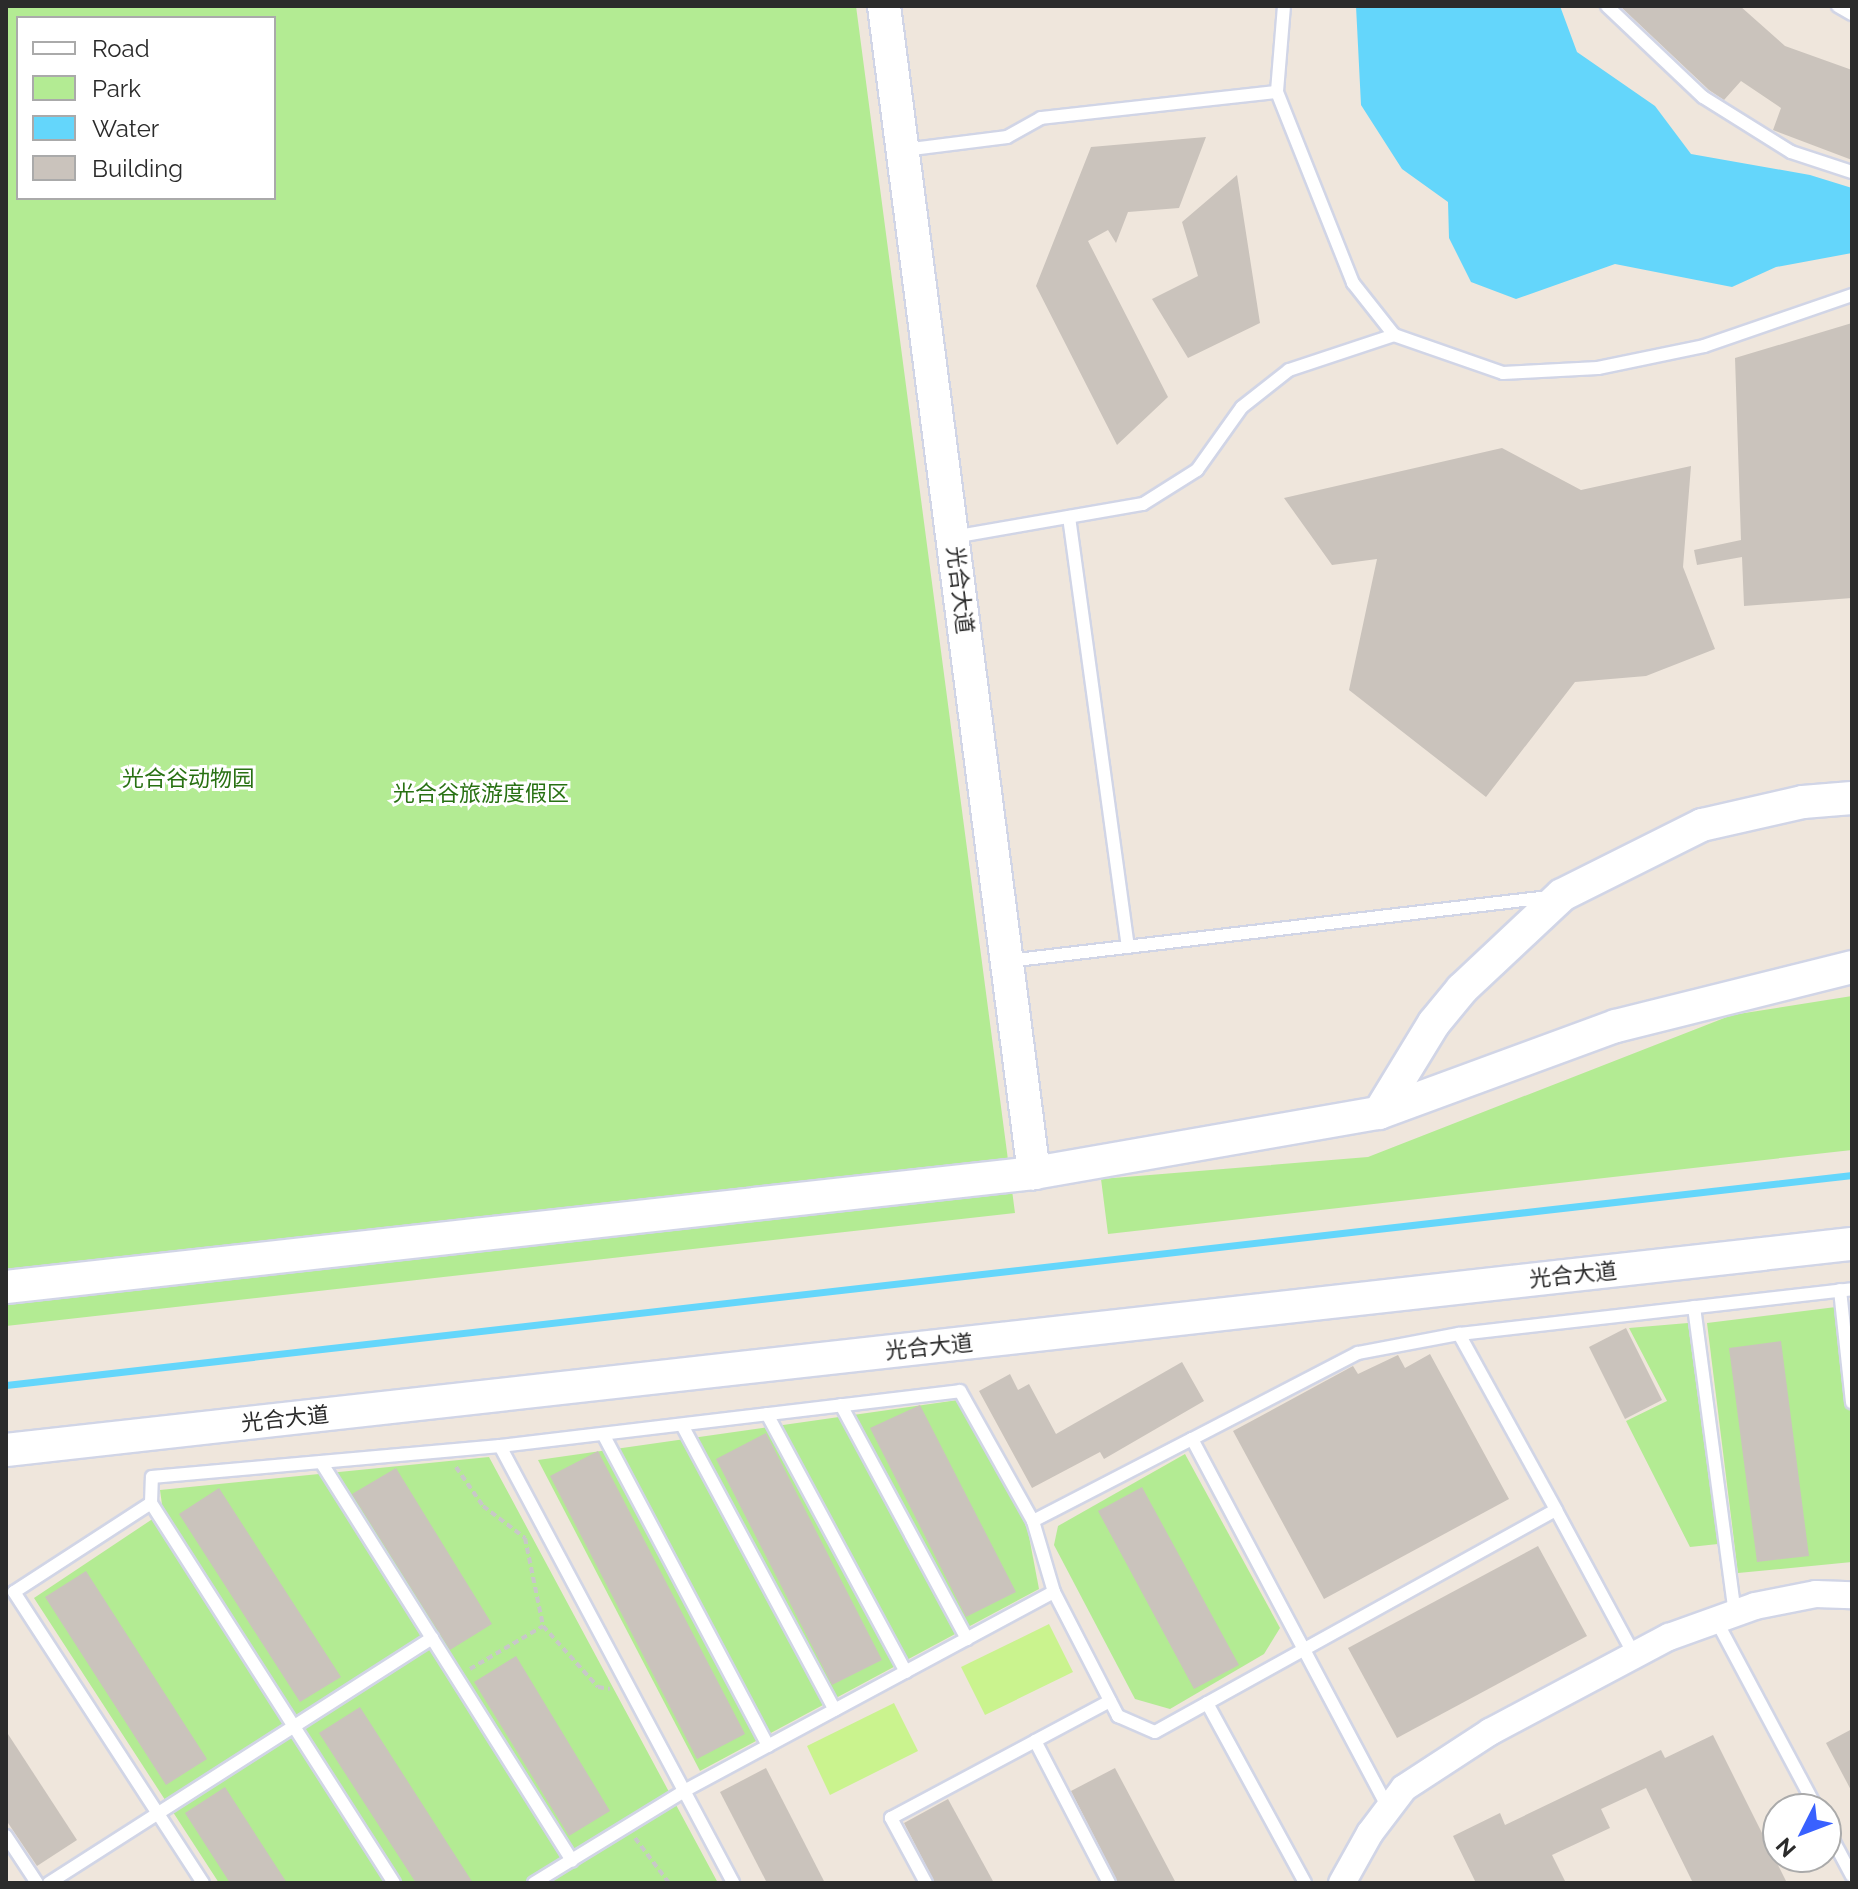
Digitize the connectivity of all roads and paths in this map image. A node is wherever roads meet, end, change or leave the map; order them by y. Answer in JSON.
{"nodes":[{"id":1,"x":884,"y":6,"type":"edge"},
{"id":2,"x":1284,"y":6,"type":"edge"},
{"id":3,"x":1607,"y":6,"type":"edge"},
{"id":4,"x":1838,"y":6,"type":"edge"},
{"id":5,"x":1852,"y":14,"type":"edge"},
{"id":6,"x":1277,"y":92,"type":"junction"},
{"id":7,"x":903,"y":150,"type":"junction"},
{"id":8,"x":1852,"y":172,"type":"edge"},
{"id":9,"x":1852,"y":295,"type":"edge"},
{"id":10,"x":1394,"y":335,"type":"junction"},
{"id":11,"x":1069,"y":517,"type":"junction"},
{"id":12,"x":953,"y":537,"type":"junction"},
{"id":13,"x":1852,"y":798,"type":"edge"},
{"id":14,"x":1562,"y":895,"type":"junction"},
{"id":15,"x":1128,"y":947,"type":"junction"},
{"id":16,"x":1008,"y":961,"type":"junction"},
{"id":17,"x":1852,"y":967,"type":"edge"},
{"id":18,"x":1379,"y":1113,"type":"junction"},
{"id":19,"x":1034,"y":1173,"type":"junction"},
{"id":20,"x":1852,"y":1244,"type":"edge"},
{"id":21,"x":6,"y":1287,"type":"edge"},
{"id":22,"x":1846,"y":1289,"type":"edge"},
{"id":23,"x":1694,"y":1307,"type":"junction"},
{"id":24,"x":1459,"y":1334,"type":"junction"},
{"id":25,"x":1852,"y":1402,"type":"edge"},
{"id":26,"x":841,"y":1405,"type":"junction"},
{"id":27,"x":767,"y":1414,"type":"junction"},
{"id":28,"x":682,"y":1425,"type":"junction"},
{"id":29,"x":603,"y":1434,"type":"junction"},
{"id":30,"x":1192,"y":1439,"type":"junction"},
{"id":31,"x":500,"y":1446,"type":"junction"},
{"id":32,"x":6,"y":1450,"type":"edge"},
{"id":33,"x":445,"y":1451,"type":"junction"},
{"id":34,"x":321,"y":1462,"type":"junction"},
{"id":35,"x":151,"y":1503,"type":"junction"},
{"id":36,"x":1556,"y":1510,"type":"junction"},
{"id":37,"x":1033,"y":1521,"type":"junction"},
{"id":38,"x":1054,"y":1592,"type":"junction"},
{"id":39,"x":10,"y":1595,"type":"edge"},
{"id":40,"x":1852,"y":1595,"type":"edge"},
{"id":41,"x":1726,"y":1616,"type":"junction"},
{"id":42,"x":543,"y":1626,"type":"junction"},
{"id":43,"x":432,"y":1638,"type":"junction"},
{"id":44,"x":967,"y":1639,"type":"junction"},
{"id":45,"x":1304,"y":1649,"type":"junction"},
{"id":46,"x":1635,"y":1656,"type":"junction"},
{"id":47,"x":906,"y":1672,"type":"junction"},
{"id":48,"x":458,"y":1676,"type":"junction"},
{"id":49,"x":632,"y":1693,"type":"junction"},
{"id":50,"x":1110,"y":1701,"type":"junction"},
{"id":51,"x":1207,"y":1703,"type":"junction"},
{"id":52,"x":835,"y":1710,"type":"junction"},
{"id":53,"x":295,"y":1727,"type":"junction"},
{"id":54,"x":1035,"y":1741,"type":"junction"},
{"id":55,"x":768,"y":1746,"type":"junction"},
{"id":56,"x":684,"y":1791,"type":"junction"},
{"id":57,"x":1809,"y":1793,"type":"edge"},
{"id":58,"x":1388,"y":1808,"type":"junction"},
{"id":59,"x":159,"y":1815,"type":"junction"},
{"id":60,"x":627,"y":1826,"type":"junction"},
{"id":61,"x":6,"y":1836,"type":"edge"},
{"id":62,"x":1842,"y":1857,"type":"edge"},
{"id":63,"x":572,"y":1860,"type":"junction"},
{"id":64,"x":1852,"y":1876,"type":"edge"},
{"id":65,"x":537,"y":1882,"type":"edge"},
{"id":66,"x":37,"y":1883,"type":"edge"},
{"id":67,"x":49,"y":1883,"type":"edge"},
{"id":68,"x":203,"y":1883,"type":"edge"},
{"id":69,"x":394,"y":1883,"type":"edge"},
{"id":70,"x":669,"y":1883,"type":"edge"},
{"id":71,"x":733,"y":1883,"type":"edge"},
{"id":72,"x":926,"y":1883,"type":"edge"},
{"id":73,"x":1109,"y":1883,"type":"edge"},
{"id":74,"x":1305,"y":1883,"type":"edge"},
{"id":75,"x":1342,"y":1883,"type":"edge"}],
"edges":[{"from":1,"to":7,"type":"street","name":"光合大道"},
{"from":2,"to":6,"type":"lane"},
{"from":3,"to":8,"type":"lane"},
{"from":4,"to":5,"type":"lane"},
{"from":6,"to":7,"type":"lane"},
{"from":6,"to":10,"type":"lane"},
{"from":7,"to":12,"type":"street","name":"光合大道"},
{"from":9,"to":10,"type":"lane"},
{"from":10,"to":11,"type":"lane"},
{"from":11,"to":12,"type":"lane"},
{"from":11,"to":15,"type":"lane"},
{"from":12,"to":16,"type":"street","name":"光合大道"},
{"from":13,"to":14,"type":"street"},
{"from":14,"to":15,"type":"lane"},
{"from":14,"to":18,"type":"street"},
{"from":15,"to":16,"type":"lane"},
{"from":16,"to":19,"type":"street","name":"光合大道"},
{"from":17,"to":18,"type":"street"},
{"from":18,"to":19,"type":"street"},
{"from":19,"to":21,"type":"street"},
{"from":20,"to":32,"type":"street","name":"光合大道"},
{"from":22,"to":23,"type":"lane"},
{"from":22,"to":25,"type":"lane"},
{"from":23,"to":24,"type":"lane"},
{"from":23,"to":41,"type":"lane"},
{"from":24,"to":30,"type":"lane"},
{"from":24,"to":36,"type":"lane"},
{"from":26,"to":27,"type":"lane"},
{"from":26,"to":37,"type":"lane"},
{"from":26,"to":44,"type":"lane"},
{"from":27,"to":28,"type":"lane"},
{"from":27,"to":47,"type":"lane"},
{"from":28,"to":29,"type":"lane"},
{"from":28,"to":52,"type":"lane"},
{"from":29,"to":31,"type":"lane"},
{"from":29,"to":55,"type":"lane"},
{"from":30,"to":37,"type":"lane"},
{"from":30,"to":45,"type":"lane"},
{"from":31,"to":33,"type":"lane"},
{"from":31,"to":49,"type":"lane"},
{"from":33,"to":34,"type":"lane"},
{"from":33,"to":42,"type":"path"},
{"from":34,"to":35,"type":"lane"},
{"from":34,"to":43,"type":"lane"},
{"from":35,"to":39,"type":"lane"},
{"from":35,"to":53,"type":"lane"},
{"from":36,"to":45,"type":"lane"},
{"from":36,"to":46,"type":"lane"},
{"from":37,"to":38,"type":"lane"},
{"from":38,"to":44,"type":"lane"},
{"from":38,"to":50,"type":"lane"},
{"from":39,"to":59,"type":"lane"},
{"from":40,"to":41,"type":"street"},
{"from":41,"to":46,"type":"street"},
{"from":41,"to":57,"type":"lane"},
{"from":42,"to":48,"type":"path"},
{"from":42,"to":49,"type":"path"},
{"from":43,"to":48,"type":"lane"},
{"from":43,"to":53,"type":"lane"},
{"from":44,"to":47,"type":"lane"},
{"from":45,"to":51,"type":"lane"},
{"from":45,"to":58,"type":"lane"},
{"from":46,"to":58,"type":"street"},
{"from":47,"to":52,"type":"lane"},
{"from":48,"to":63,"type":"lane"},
{"from":49,"to":56,"type":"lane"},
{"from":50,"to":51,"type":"lane"},
{"from":50,"to":54,"type":"lane"},
{"from":51,"to":74,"type":"lane"},
{"from":52,"to":55,"type":"lane"},
{"from":53,"to":59,"type":"lane"},
{"from":53,"to":69,"type":"lane"},
{"from":54,"to":72,"type":"lane"},
{"from":54,"to":73,"type":"lane"},
{"from":55,"to":56,"type":"lane"},
{"from":56,"to":60,"type":"lane"},
{"from":56,"to":71,"type":"lane"},
{"from":58,"to":75,"type":"street"},
{"from":59,"to":67,"type":"lane"},
{"from":59,"to":68,"type":"lane"},
{"from":60,"to":63,"type":"lane"},
{"from":60,"to":70,"type":"path"},
{"from":61,"to":66,"type":"lane"},
{"from":62,"to":64,"type":"lane"},
{"from":63,"to":65,"type":"lane"}]}
